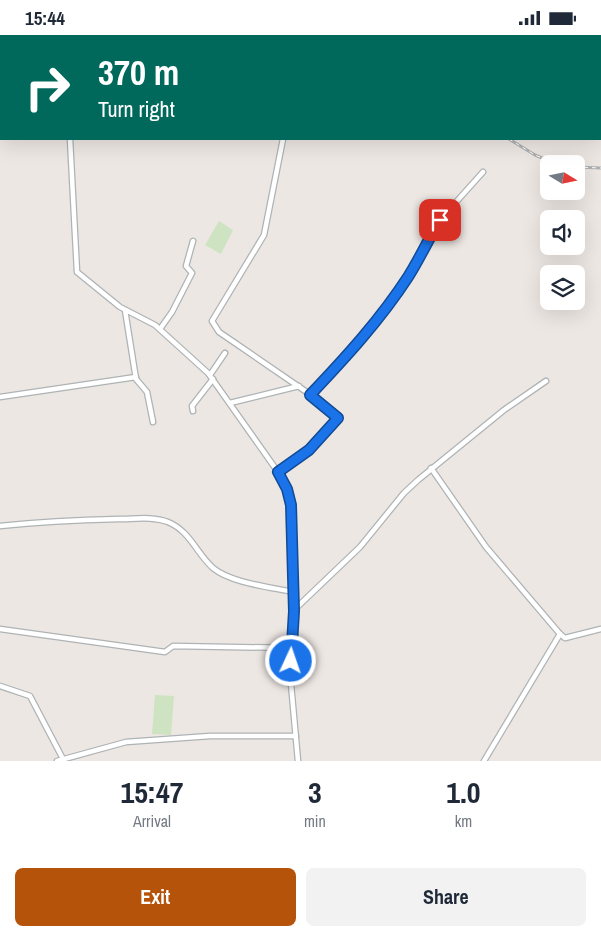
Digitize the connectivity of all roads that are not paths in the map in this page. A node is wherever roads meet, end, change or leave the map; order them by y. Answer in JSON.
{"nodes":[{"id":1,"x":70,"y":140,"type":"edge"},
{"id":2,"x":283,"y":140,"type":"edge"},
{"id":3,"x":483,"y":172,"type":"dead end"},
{"id":4,"x":193,"y":241,"type":"dead end"},
{"id":5,"x":126,"y":310,"type":"junction"},
{"id":6,"x":160,"y":329,"type":"junction"},
{"id":7,"x":226,"y":353,"type":"dead end"},
{"id":8,"x":136,"y":377,"type":"junction"},
{"id":9,"x":211,"y":377,"type":"junction"},
{"id":10,"x":546,"y":381,"type":"dead end"},
{"id":11,"x":299,"y":387,"type":"junction"},
{"id":12,"x":310,"y":395,"type":"junction"},
{"id":13,"x":0,"y":397,"type":"edge"},
{"id":14,"x":230,"y":403,"type":"junction"},
{"id":15,"x":193,"y":411,"type":"dead end"},
{"id":16,"x":153,"y":422,"type":"dead end"},
{"id":17,"x":431,"y":468,"type":"junction"},
{"id":18,"x":278,"y":472,"type":"junction"},
{"id":19,"x":0,"y":525,"type":"edge"},
{"id":20,"x":293,"y":592,"type":"junction"},
{"id":21,"x":294,"y":611,"type":"junction"},
{"id":22,"x":0,"y":629,"type":"edge"},
{"id":23,"x":601,"y":629,"type":"edge"},
{"id":24,"x":560,"y":635,"type":"junction"},
{"id":25,"x":292,"y":648,"type":"junction"},
{"id":26,"x":0,"y":686,"type":"edge"},
{"id":27,"x":296,"y":736,"type":"junction"},
{"id":28,"x":63,"y":759,"type":"junction"},
{"id":29,"x":57,"y":761,"type":"edge"},
{"id":30,"x":298,"y":761,"type":"edge"},
{"id":31,"x":484,"y":761,"type":"edge"}],
"edges":[{"from":1,"to":5,"type":"street"},
{"from":2,"to":11,"type":"street"},
{"from":3,"to":12,"type":"street"},
{"from":4,"to":6,"type":"street"},
{"from":5,"to":6,"type":"street"},
{"from":5,"to":8,"type":"street"},
{"from":6,"to":9,"type":"street"},
{"from":7,"to":9,"type":"street"},
{"from":8,"to":13,"type":"street"},
{"from":8,"to":16,"type":"street"},
{"from":9,"to":14,"type":"street"},
{"from":9,"to":15,"type":"street"},
{"from":10,"to":17,"type":"street"},
{"from":11,"to":12,"type":"street"},
{"from":11,"to":14,"type":"street"},
{"from":12,"to":18,"type":"street"},
{"from":14,"to":18,"type":"street"},
{"from":17,"to":21,"type":"street"},
{"from":17,"to":24,"type":"street"},
{"from":18,"to":20,"type":"street"},
{"from":19,"to":20,"type":"street"},
{"from":20,"to":21,"type":"street"},
{"from":21,"to":25,"type":"street"},
{"from":22,"to":25,"type":"street"},
{"from":23,"to":24,"type":"street"},
{"from":24,"to":31,"type":"street"},
{"from":25,"to":27,"type":"street"},
{"from":26,"to":28,"type":"street"},
{"from":27,"to":28,"type":"street"},
{"from":27,"to":30,"type":"street"},
{"from":28,"to":29,"type":"street"}]}
